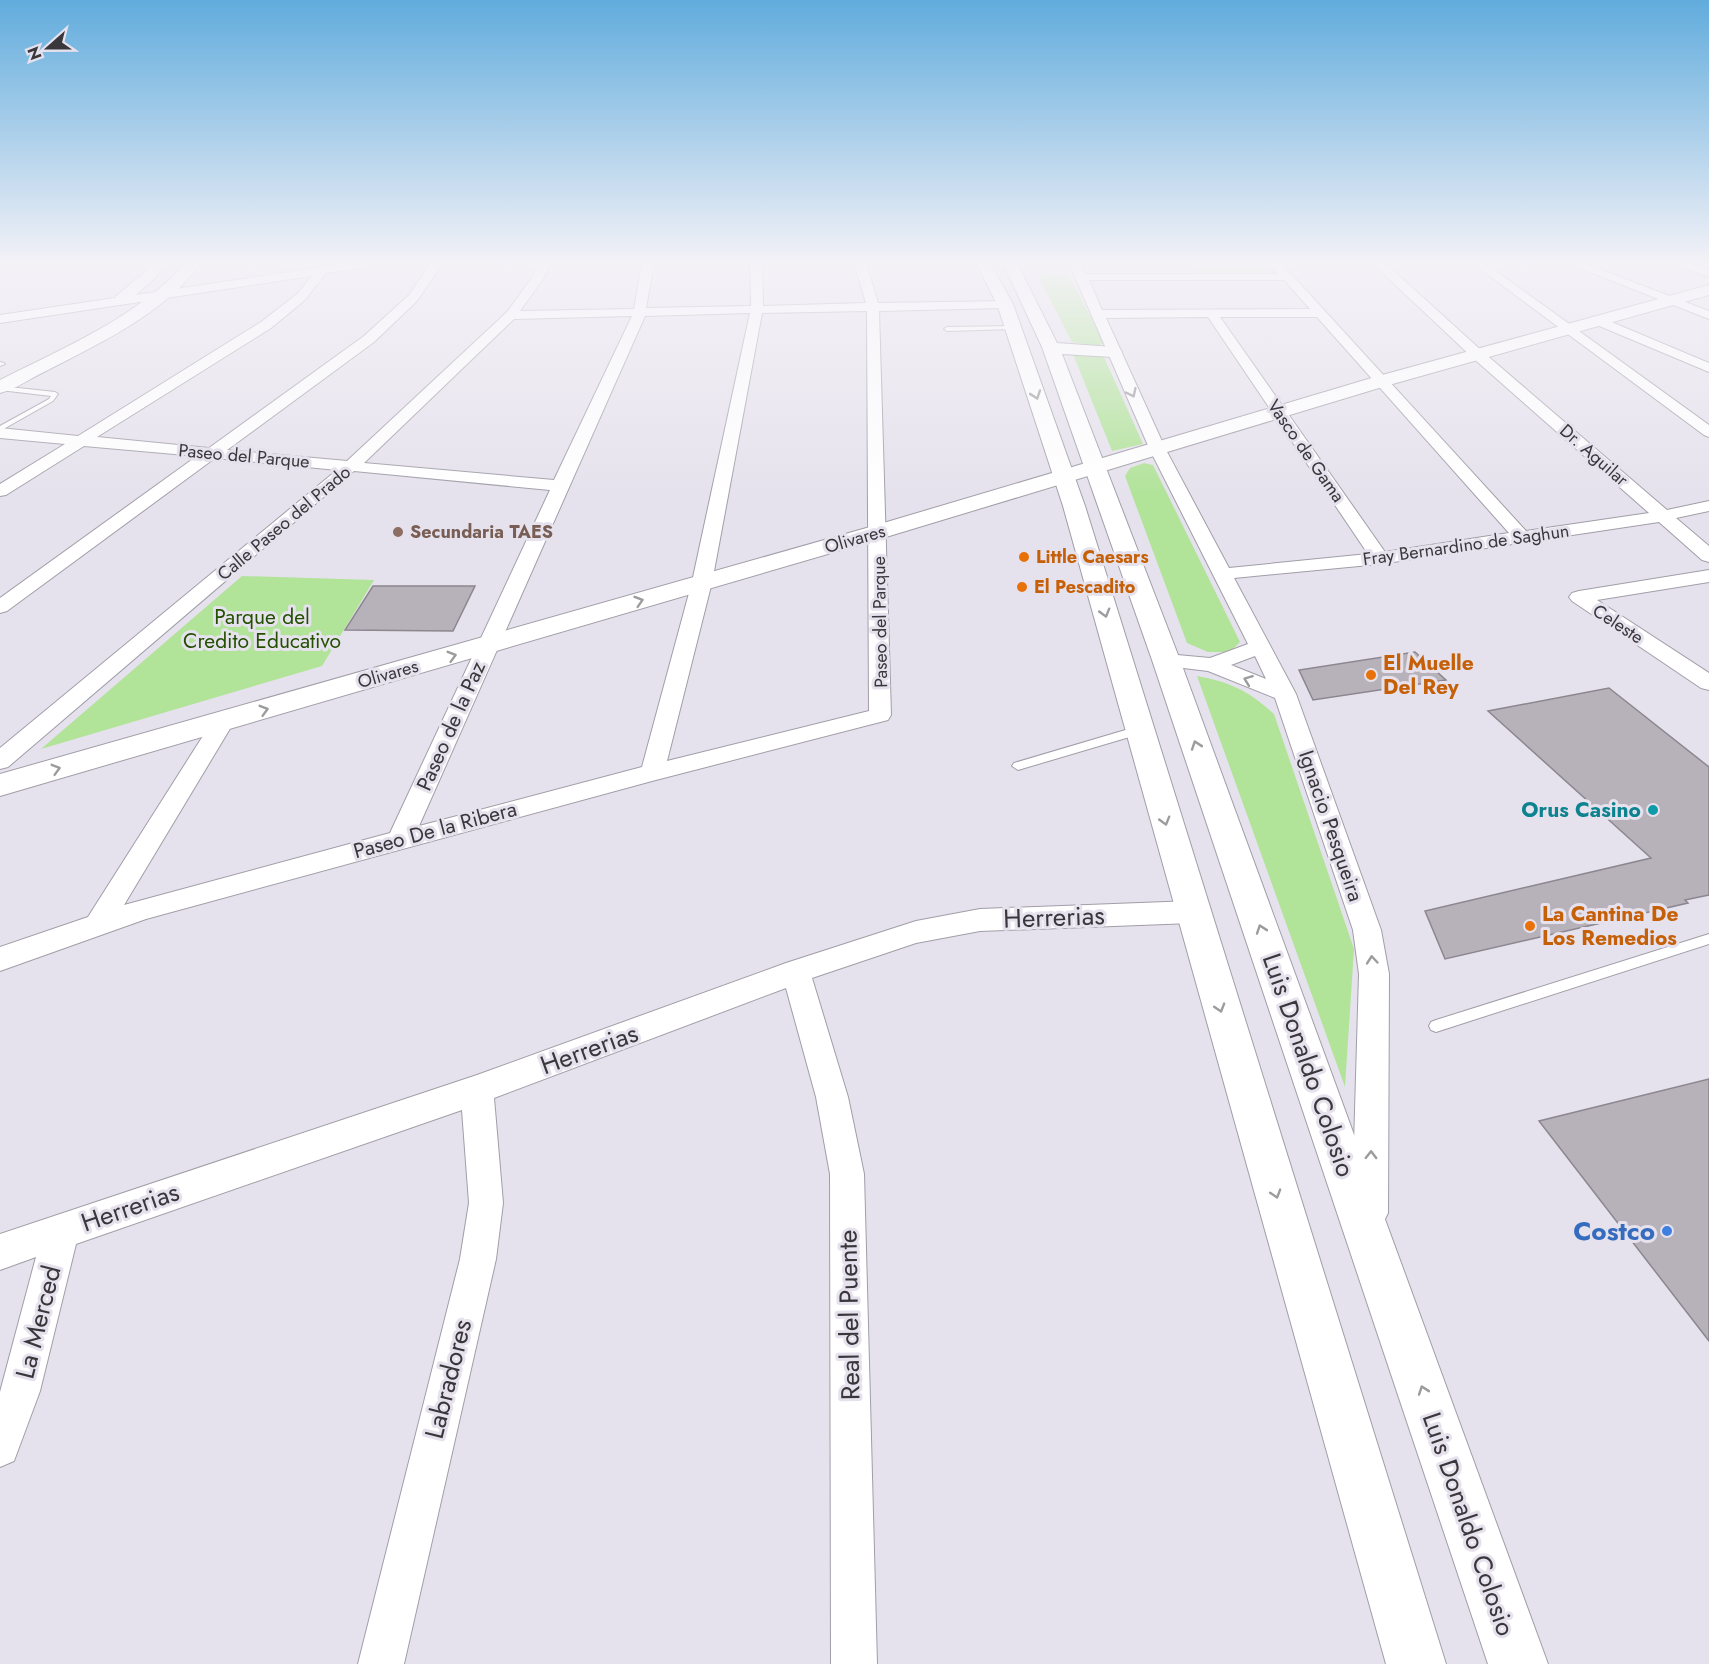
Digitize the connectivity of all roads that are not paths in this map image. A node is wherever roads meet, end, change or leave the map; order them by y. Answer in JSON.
{"nodes":[{"id":1,"x":87,"y":341,"type":"edge"},
{"id":2,"x":241,"y":341,"type":"edge"},
{"id":3,"x":367,"y":341,"type":"edge"},
{"id":4,"x":484,"y":341,"type":"edge"},
{"id":5,"x":626,"y":341,"type":"edge"},
{"id":6,"x":751,"y":341,"type":"edge"},
{"id":7,"x":874,"y":341,"type":"edge"},
{"id":8,"x":1019,"y":341,"type":"edge"},
{"id":9,"x":1048,"y":341,"type":"edge"},
{"id":10,"x":1109,"y":341,"type":"edge"},
{"id":11,"x":1230,"y":341,"type":"edge"},
{"id":12,"x":1344,"y":341,"type":"edge"},
{"id":13,"x":1462,"y":341,"type":"edge"},
{"id":14,"x":1531,"y":341,"type":"edge"},
{"id":15,"x":1585,"y":341,"type":"edge"},
{"id":16,"x":1645,"y":341,"type":"edge"},
{"id":17,"x":1051,"y":347,"type":"junction"},
{"id":18,"x":1113,"y":352,"type":"junction"},
{"id":19,"x":1478,"y":355,"type":"junction"},
{"id":20,"x":1709,"y":368,"type":"edge"},
{"id":21,"x":1382,"y":381,"type":"junction"},
{"id":22,"x":0,"y":387,"type":"edge"},
{"id":23,"x":1279,"y":413,"type":"junction"},
{"id":24,"x":1709,"y":416,"type":"edge"},
{"id":25,"x":1691,"y":419,"type":"junction"},
{"id":26,"x":0,"y":429,"type":"edge"},
{"id":27,"x":1709,"y":432,"type":"edge"},
{"id":28,"x":0,"y":434,"type":"edge"},
{"id":29,"x":80,"y":441,"type":"junction"},
{"id":30,"x":1158,"y":450,"type":"junction"},
{"id":31,"x":211,"y":453,"type":"junction"},
{"id":32,"x":351,"y":466,"type":"junction"},
{"id":33,"x":560,"y":486,"type":"junction"},
{"id":34,"x":0,"y":490,"type":"edge"},
{"id":35,"x":1086,"y":491,"type":"junction"},
{"id":36,"x":1709,"y":506,"type":"edge"},
{"id":37,"x":1664,"y":516,"type":"junction"},
{"id":38,"x":878,"y":532,"type":"junction"},
{"id":39,"x":1522,"y":537,"type":"junction"},
{"id":40,"x":1709,"y":556,"type":"edge"},
{"id":41,"x":1380,"y":558,"type":"junction"},
{"id":42,"x":1222,"y":574,"type":"junction"},
{"id":43,"x":1709,"y":576,"type":"edge"},
{"id":44,"x":702,"y":582,"type":"junction"},
{"id":45,"x":0,"y":607,"type":"edge"},
{"id":46,"x":488,"y":646,"type":"junction"},
{"id":47,"x":1261,"y":646,"type":"junction"},
{"id":48,"x":1166,"y":660,"type":"junction"},
{"id":49,"x":1212,"y":665,"type":"junction"},
{"id":50,"x":1709,"y":683,"type":"edge"},
{"id":51,"x":1285,"y":694,"type":"junction"},
{"id":52,"x":875,"y":717,"type":"joint"},
{"id":53,"x":223,"y":722,"type":"junction"},
{"id":54,"x":1139,"y":730,"type":"junction"},
{"id":55,"x":0,"y":761,"type":"edge"},
{"id":56,"x":1018,"y":766,"type":"dead end"},
{"id":57,"x":652,"y":772,"type":"junction"},
{"id":58,"x":0,"y":785,"type":"edge"},
{"id":59,"x":400,"y":840,"type":"junction"},
{"id":60,"x":1192,"y":912,"type":"junction"},
{"id":61,"x":99,"y":922,"type":"junction"},
{"id":62,"x":1709,"y":939,"type":"edge"},
{"id":63,"x":0,"y":958,"type":"edge"},
{"id":64,"x":796,"y":972,"type":"junction"},
{"id":65,"x":1436,"y":1026,"type":"dead end"},
{"id":66,"x":477,"y":1090,"type":"junction"},
{"id":67,"x":61,"y":1231,"type":"junction"},
{"id":68,"x":1370,"y":1235,"type":"junction"},
{"id":69,"x":0,"y":1252,"type":"edge"},
{"id":70,"x":0,"y":1447,"type":"edge"},
{"id":71,"x":381,"y":1664,"type":"edge"},
{"id":72,"x":854,"y":1664,"type":"edge"},
{"id":73,"x":1416,"y":1664,"type":"edge"},
{"id":74,"x":1518,"y":1664,"type":"edge"}],
"edges":[{"from":1,"to":22,"type":"main road"},
{"from":2,"to":29,"type":"street"},
{"from":3,"to":31,"type":"street"},
{"from":4,"to":32,"type":"street","name":"Calle Paseo del Prado"},
{"from":5,"to":33,"type":"street","name":"Paseo de la Paz"},
{"from":6,"to":44,"type":"street"},
{"from":7,"to":38,"type":"street","name":"Paseo del Parque"},
{"from":8,"to":35,"type":"main road","one_way":true},
{"from":9,"to":17,"type":"main road"},
{"from":10,"to":18,"type":"street","name":"Ignacio Pesqueira"},
{"from":11,"to":23,"type":"street","name":"Vasco de Gama"},
{"from":12,"to":21,"type":"street"},
{"from":13,"to":19,"type":"street","name":"Dr. Aguilar"},
{"from":14,"to":19,"type":"main road","name":"Olivares"},
{"from":15,"to":25,"type":"street"},
{"from":16,"to":20,"type":"street"},
{"from":17,"to":18,"type":"main road"},
{"from":17,"to":35,"type":"main road"},
{"from":18,"to":30,"type":"street","name":"Ignacio Pesqueira","one_way":true},
{"from":19,"to":21,"type":"main road","name":"Olivares"},
{"from":19,"to":37,"type":"street","name":"Dr. Aguilar"},
{"from":21,"to":23,"type":"main road","name":"Olivares"},
{"from":21,"to":39,"type":"street"},
{"from":22,"to":26,"type":"lane"},
{"from":23,"to":30,"type":"main road","name":"Olivares"},
{"from":23,"to":41,"type":"street","name":"Vasco de Gama"},
{"from":24,"to":25,"type":"street"},
{"from":25,"to":27,"type":"street"},
{"from":28,"to":29,"type":"street","name":"Paseo del Parque"},
{"from":29,"to":31,"type":"street","name":"Paseo del Parque"},
{"from":29,"to":34,"type":"street"},
{"from":30,"to":35,"type":"main road","name":"Olivares"},
{"from":30,"to":42,"type":"street","name":"Ignacio Pesqueira"},
{"from":31,"to":32,"type":"street","name":"Paseo del Parque"},
{"from":31,"to":45,"type":"street"},
{"from":32,"to":33,"type":"street","name":"Paseo del Parque"},
{"from":32,"to":55,"type":"street","name":"Calle Paseo del Prado"},
{"from":33,"to":46,"type":"street","name":"Paseo de la Paz"},
{"from":35,"to":38,"type":"main road","name":"Olivares"},
{"from":35,"to":48,"type":"main road","name":"Luis Donaldo Colosio"},
{"from":35,"to":54,"type":"main road","one_way":true},
{"from":36,"to":37,"type":"street","name":"Fray Bernardino de Saghun"},
{"from":37,"to":39,"type":"street","name":"Fray Bernardino de Saghun"},
{"from":37,"to":40,"type":"street","name":"Dr. Aguilar"},
{"from":38,"to":44,"type":"main road","name":"Olivares"},
{"from":38,"to":52,"type":"street","name":"Paseo del Parque"},
{"from":39,"to":41,"type":"street","name":"Fray Bernardino de Saghun"},
{"from":41,"to":42,"type":"street","name":"Fray Bernardino de Saghun"},
{"from":42,"to":47,"type":"street","name":"Ignacio Pesqueira"},
{"from":43,"to":50,"type":"street","name":"Celeste"},
{"from":46,"to":44,"type":"main road","name":"Olivares","one_way":true},
{"from":44,"to":57,"type":"street"},
{"from":53,"to":46,"type":"main road","name":"Olivares","one_way":true},
{"from":46,"to":59,"type":"street","name":"Paseo de la Paz"},
{"from":47,"to":49,"type":"street"},
{"from":47,"to":51,"type":"street","name":"Ignacio Pesqueira"},
{"from":48,"to":49,"type":"street"},
{"from":68,"to":48,"type":"main road","name":"Luis Donaldo Colosio","one_way":true},
{"from":51,"to":49,"type":"street","one_way":true},
{"from":68,"to":51,"type":"street","name":"Ignacio Pesqueira","one_way":true},
{"from":52,"to":57,"type":"street","name":"Paseo De la Ribera"},
{"from":58,"to":53,"type":"main road","name":"Olivares","one_way":true},
{"from":53,"to":61,"type":"street"},
{"from":54,"to":56,"type":"lane"},
{"from":54,"to":60,"type":"main road","one_way":true},
{"from":57,"to":59,"type":"street","name":"Paseo De la Ribera"},
{"from":59,"to":61,"type":"street","name":"Paseo De la Ribera"},
{"from":60,"to":64,"type":"street","name":"Herrerias"},
{"from":60,"to":73,"type":"main road","one_way":true},
{"from":61,"to":63,"type":"street","name":"Paseo De la Ribera"},
{"from":62,"to":65,"type":"lane"},
{"from":64,"to":66,"type":"street","name":"Herrerias"},
{"from":64,"to":72,"type":"street","name":"Real del Puente"},
{"from":66,"to":67,"type":"street","name":"Herrerias"},
{"from":66,"to":71,"type":"street","name":"Labradores"},
{"from":67,"to":69,"type":"street","name":"Herrerias"},
{"from":67,"to":70,"type":"street","name":"La Merced"},
{"from":74,"to":68,"type":"main road","name":"Luis Donaldo Colosio","one_way":true}]}
